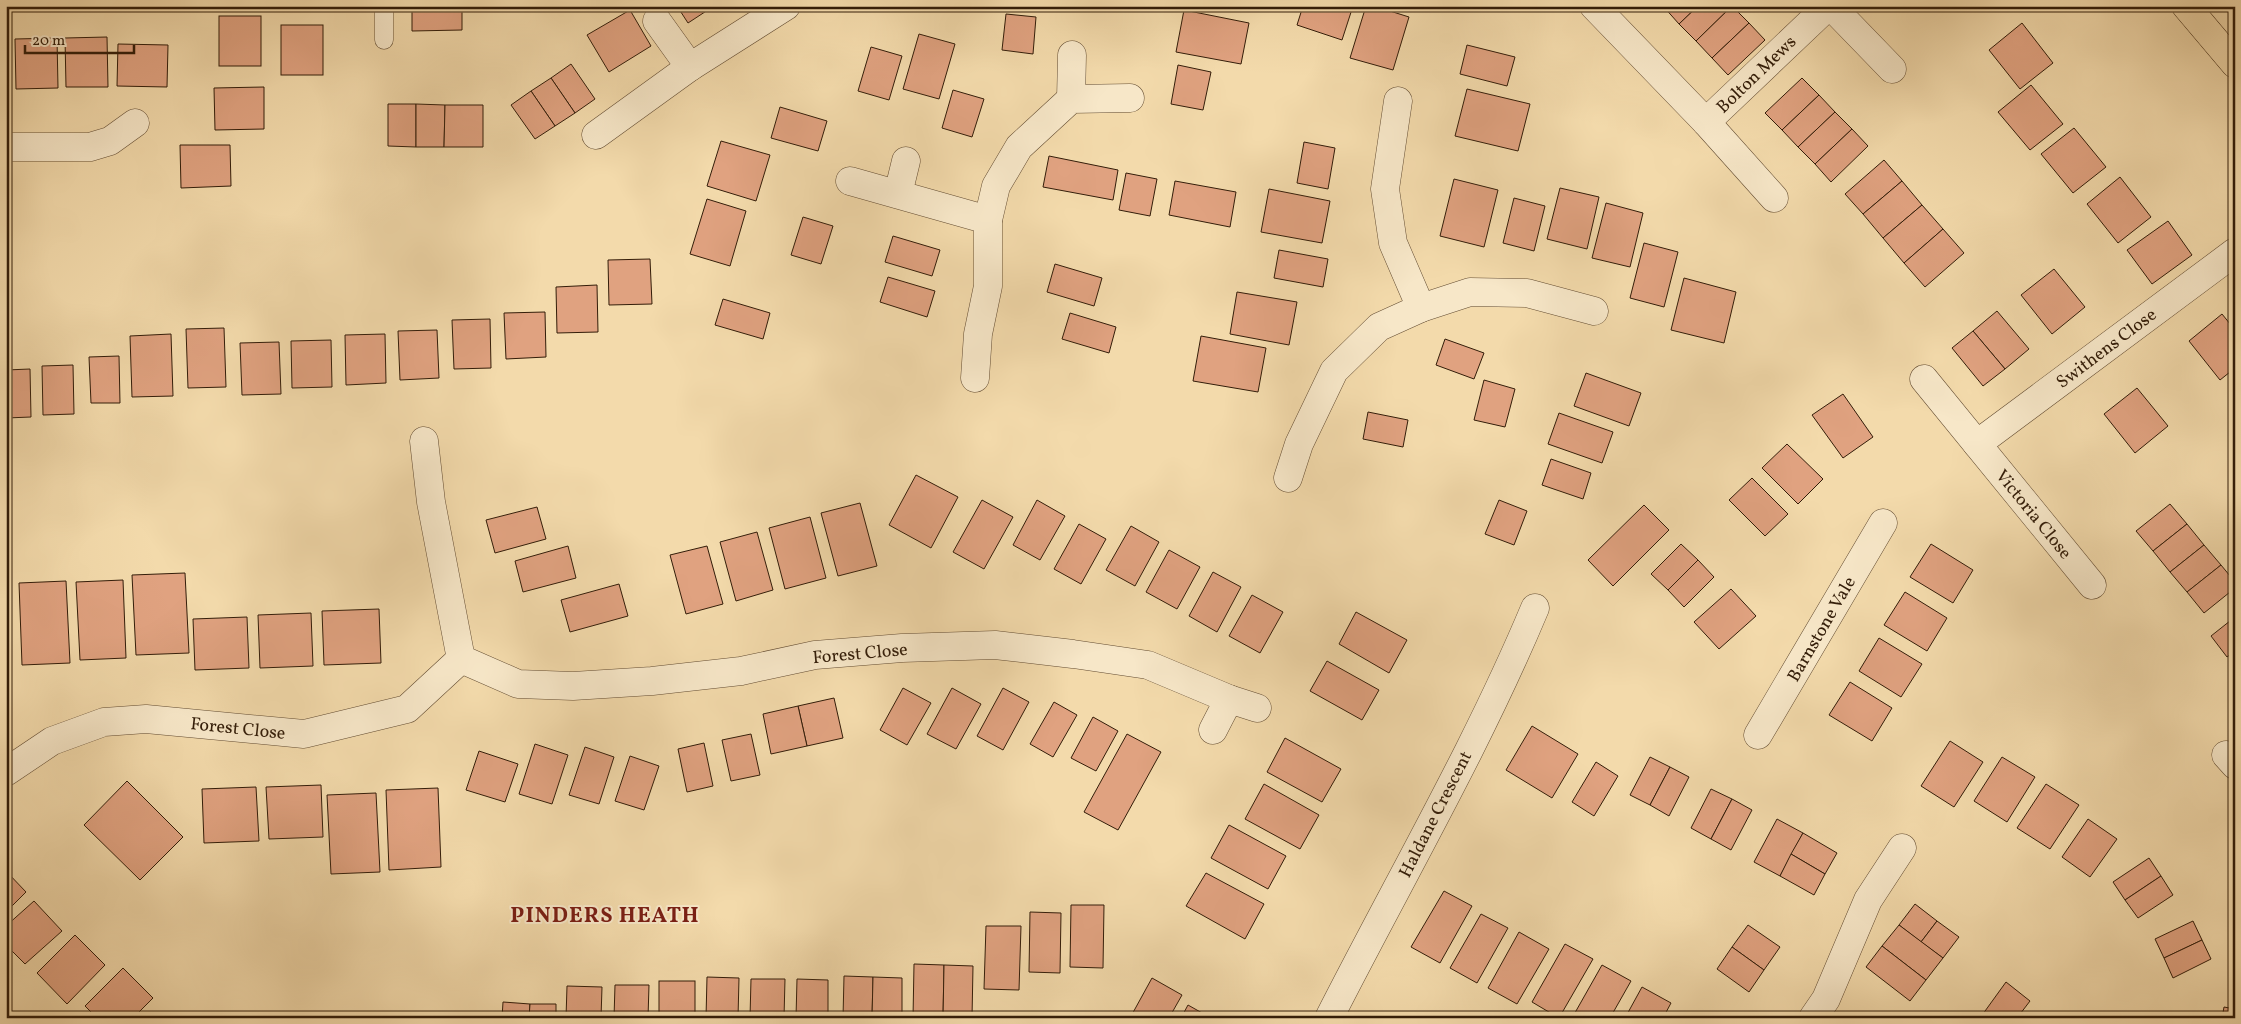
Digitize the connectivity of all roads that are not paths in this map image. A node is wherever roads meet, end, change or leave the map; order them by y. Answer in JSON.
{"nodes":[{"id":1,"x":384,"y":6,"type":"edge"},
{"id":2,"x":786,"y":6,"type":"edge"},
{"id":3,"x":1594,"y":6,"type":"edge"},
{"id":4,"x":1830,"y":6,"type":"edge"},
{"id":5,"x":2186,"y":6,"type":"edge"},
{"id":6,"x":658,"y":21,"type":"dead end"},
{"id":7,"x":384,"y":40,"type":"dead end"},
{"id":8,"x":1072,"y":55,"type":"dead end"},
{"id":9,"x":2235,"y":64,"type":"edge"},
{"id":10,"x":690,"y":67,"type":"junction"},
{"id":11,"x":1892,"y":69,"type":"dead end"},
{"id":12,"x":1130,"y":98,"type":"dead end"},
{"id":13,"x":1071,"y":100,"type":"junction"},
{"id":14,"x":1398,"y":101,"type":"dead end"},
{"id":15,"x":1706,"y":122,"type":"junction"},
{"id":16,"x":135,"y":123,"type":"dead end"},
{"id":17,"x":596,"y":135,"type":"dead end"},
{"id":18,"x":6,"y":147,"type":"edge"},
{"id":19,"x":906,"y":161,"type":"dead end"},
{"id":20,"x":850,"y":181,"type":"dead end"},
{"id":21,"x":898,"y":194,"type":"junction"},
{"id":22,"x":1774,"y":198,"type":"dead end"},
{"id":23,"x":988,"y":220,"type":"junction"},
{"id":24,"x":2235,"y":252,"type":"edge"},
{"id":25,"x":1421,"y":308,"type":"junction"},
{"id":26,"x":1594,"y":311,"type":"dead end"},
{"id":27,"x":975,"y":378,"type":"dead end"},
{"id":28,"x":1924,"y":379,"type":"dead end"},
{"id":29,"x":424,"y":441,"type":"dead end"},
{"id":30,"x":1977,"y":444,"type":"junction"},
{"id":31,"x":1288,"y":478,"type":"dead end"},
{"id":32,"x":1883,"y":523,"type":"dead end"},
{"id":33,"x":2092,"y":585,"type":"dead end"},
{"id":34,"x":1535,"y":608,"type":"dead end"},
{"id":35,"x":461,"y":659,"type":"junction"},
{"id":36,"x":1229,"y":699,"type":"junction"},
{"id":37,"x":1257,"y":708,"type":"dead end"},
{"id":38,"x":1213,"y":730,"type":"dead end"},
{"id":39,"x":1758,"y":735,"type":"dead end"},
{"id":40,"x":6,"y":772,"type":"edge"},
{"id":41,"x":1902,"y":848,"type":"dead end"},
{"id":42,"x":1329,"y":1018,"type":"edge"},
{"id":43,"x":1813,"y":1018,"type":"edge"}],
"edges":[{"from":1,"to":7,"type":"lane"},
{"from":2,"to":10,"type":"street"},
{"from":3,"to":15,"type":"street","name":"Bolton Mews"},
{"from":4,"to":11,"type":"street","name":"Bolton Mews"},
{"from":4,"to":15,"type":"street","name":"Bolton Mews"},
{"from":5,"to":9,"type":"main road"},
{"from":6,"to":10,"type":"street"},
{"from":8,"to":13,"type":"street"},
{"from":10,"to":17,"type":"street"},
{"from":12,"to":13,"type":"street"},
{"from":13,"to":23,"type":"street"},
{"from":14,"to":25,"type":"street"},
{"from":15,"to":22,"type":"street","name":"Bolton Mews"},
{"from":16,"to":18,"type":"street"},
{"from":19,"to":21,"type":"street"},
{"from":20,"to":21,"type":"street"},
{"from":21,"to":23,"type":"street"},
{"from":23,"to":27,"type":"street"},
{"from":24,"to":30,"type":"street","name":"Swithens Close"},
{"from":25,"to":26,"type":"street"},
{"from":25,"to":31,"type":"street"},
{"from":28,"to":30,"type":"street"},
{"from":29,"to":35,"type":"street"},
{"from":30,"to":33,"type":"street","name":"Victoria Close"},
{"from":32,"to":39,"type":"street","name":"Barnstone Vale"},
{"from":34,"to":42,"type":"street","name":"Haldane Crescent"},
{"from":35,"to":36,"type":"street","name":"Forest Close"},
{"from":35,"to":40,"type":"street","name":"Forest Close"},
{"from":36,"to":37,"type":"street","name":"Forest Close"},
{"from":36,"to":38,"type":"street"},
{"from":41,"to":43,"type":"street"}]}
